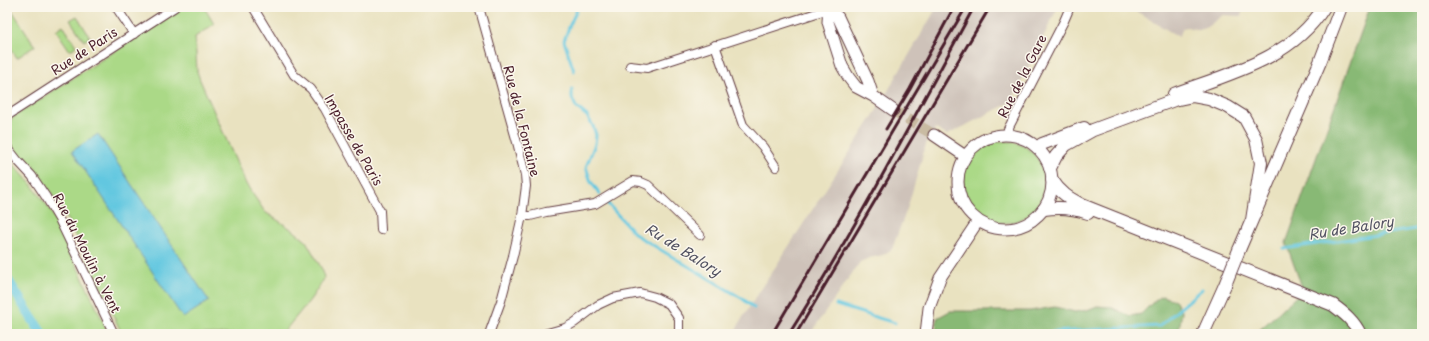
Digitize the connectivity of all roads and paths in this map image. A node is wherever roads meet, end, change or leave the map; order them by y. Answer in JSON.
{"nodes":[{"id":1,"x":116,"y":7,"type":"edge"},
{"id":2,"x":175,"y":7,"type":"edge"},
{"id":3,"x":253,"y":7,"type":"edge"},
{"id":4,"x":479,"y":7,"type":"edge"},
{"id":5,"x":1070,"y":7,"type":"edge"},
{"id":6,"x":1324,"y":7,"type":"edge"},
{"id":7,"x":1341,"y":7,"type":"edge"},
{"id":8,"x":829,"y":8,"type":"edge"},
{"id":9,"x":134,"y":34,"type":"junction"},
{"id":10,"x":715,"y":45,"type":"junction"},
{"id":11,"x":630,"y":66,"type":"dead end"},
{"id":12,"x":873,"y":96,"type":"junction"},
{"id":13,"x":893,"y":110,"type":"tunnel mouth"},
{"id":14,"x":7,"y":116,"type":"edge"},
{"id":15,"x":1007,"y":134,"type":"junction"},
{"id":16,"x":934,"y":135,"type":"tunnel mouth"},
{"id":17,"x":7,"y":147,"type":"edge"},
{"id":18,"x":1038,"y":148,"type":"junction"},
{"id":19,"x":965,"y":156,"type":"junction"},
{"id":20,"x":776,"y":167,"type":"dead end"},
{"id":21,"x":1051,"y":174,"type":"junction"},
{"id":22,"x":1044,"y":209,"type":"junction"},
{"id":23,"x":522,"y":216,"type":"junction"},
{"id":24,"x":1252,"y":220,"type":"junction"},
{"id":25,"x":978,"y":221,"type":"junction"},
{"id":26,"x":381,"y":230,"type":"dead end"},
{"id":27,"x":700,"y":235,"type":"dead end"},
{"id":28,"x":566,"y":331,"type":"edge"},
{"id":29,"x":1204,"y":333,"type":"edge"},
{"id":30,"x":114,"y":334,"type":"edge"},
{"id":31,"x":489,"y":334,"type":"edge"},
{"id":32,"x":544,"y":334,"type":"edge"},
{"id":33,"x":679,"y":334,"type":"edge"},
{"id":34,"x":926,"y":334,"type":"edge"},
{"id":35,"x":1353,"y":334,"type":"edge"},
{"id":36,"x":1360,"y":334,"type":"edge"}],
"edges":[{"from":1,"to":9,"type":"street"},
{"from":2,"to":9,"type":"street","name":"Rue de Paris"},
{"from":3,"to":26,"type":"street","name":"Impasse de Paris"},
{"from":4,"to":23,"type":"street","name":"Rue de la Fontaine"},
{"from":5,"to":15,"type":"street","name":"Rue de la Gare"},
{"from":6,"to":18,"type":"main road"},
{"from":7,"to":24,"type":"main road"},
{"from":8,"to":10,"type":"street"},
{"from":8,"to":12,"type":"street"},
{"from":8,"to":12,"type":"street"},
{"from":9,"to":14,"type":"street","name":"Rue de Paris"},
{"from":10,"to":11,"type":"street"},
{"from":10,"to":20,"type":"street"},
{"from":12,"to":13,"type":"street"},
{"from":15,"to":18,"type":"street"},
{"from":15,"to":19,"type":"street"},
{"from":16,"to":19,"type":"street"},
{"from":17,"to":30,"type":"street","name":"Rue du Moulin à Vent"},
{"from":18,"to":21,"type":"street"},
{"from":19,"to":25,"type":"street"},
{"from":21,"to":22,"type":"street"},
{"from":21,"to":24,"type":"main road"},
{"from":21,"to":36,"type":"main road"},
{"from":22,"to":25,"type":"street"},
{"from":22,"to":35,"type":"main road"},
{"from":23,"to":27,"type":"street"},
{"from":23,"to":31,"type":"street","name":"Rue de la Fontaine"},
{"from":24,"to":29,"type":"main road","bridge":true},
{"from":25,"to":34,"type":"street"},
{"from":28,"to":32,"type":"street"},
{"from":28,"to":33,"type":"street"}]}
